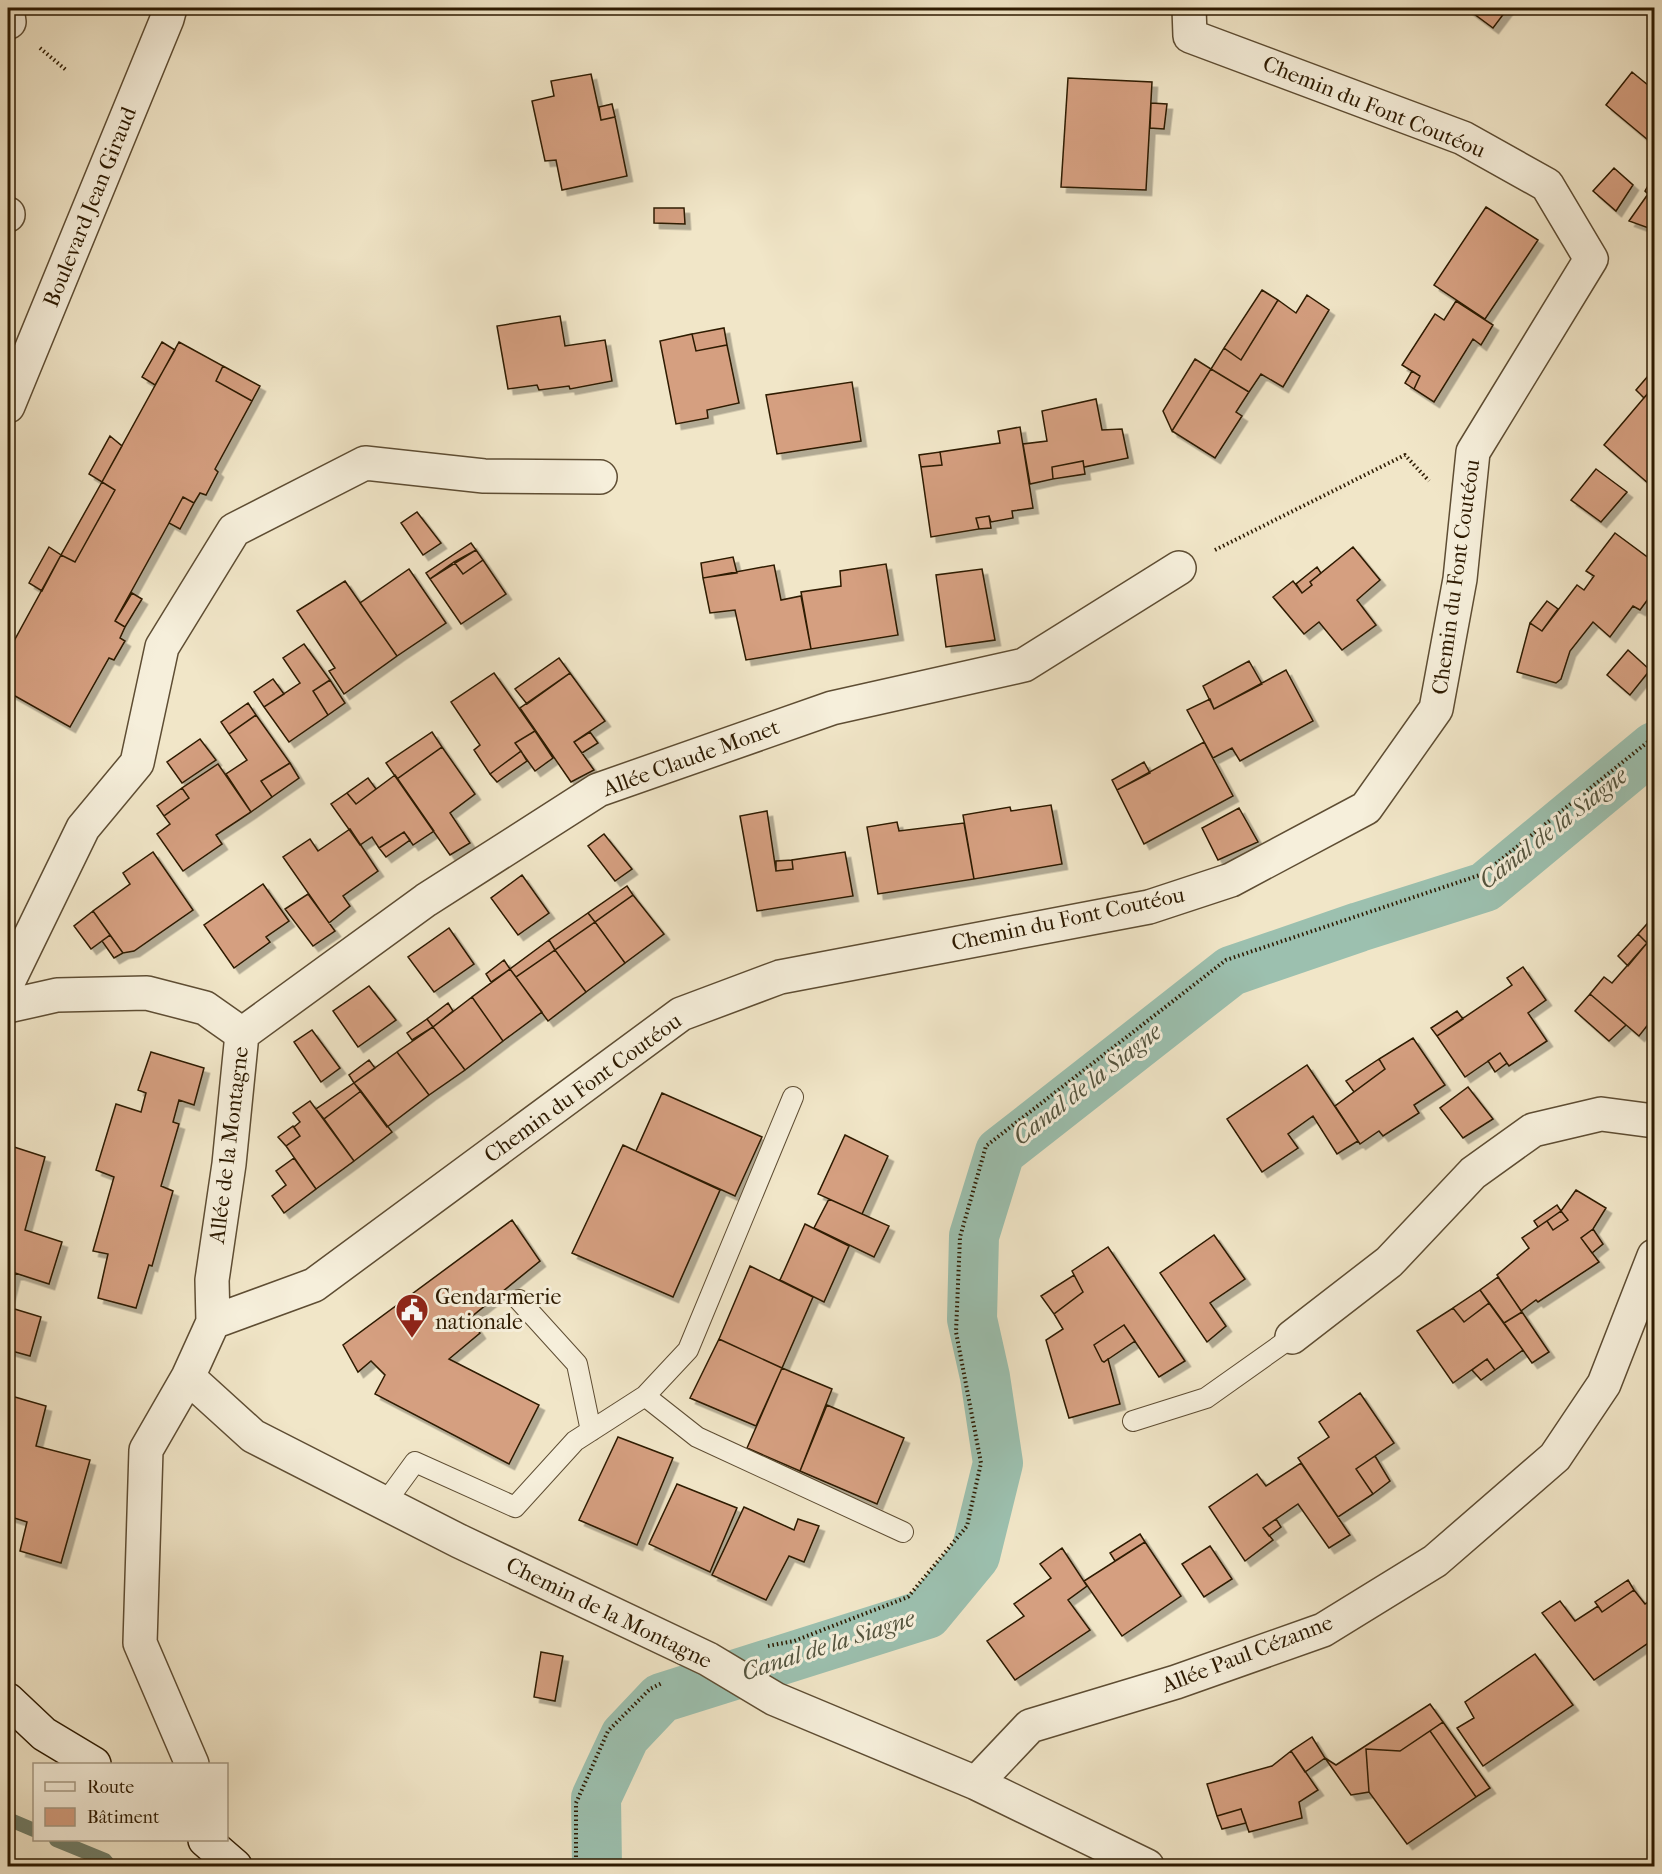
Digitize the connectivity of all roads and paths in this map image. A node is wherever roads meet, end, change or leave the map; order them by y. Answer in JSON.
{"nodes":[{"id":1,"x":170,"y":8,"type":"edge"},
{"id":2,"x":1189,"y":8,"type":"edge"},
{"id":3,"x":8,"y":406,"type":"edge"},
{"id":4,"x":1405,"y":455,"type":"dead end"},
{"id":5,"x":600,"y":477,"type":"dead end"},
{"id":6,"x":1179,"y":568,"type":"joint"},
{"id":7,"x":1654,"y":736,"type":"edge"},
{"id":8,"x":8,"y":982,"type":"edge"},
{"id":9,"x":8,"y":1006,"type":"edge"},
{"id":10,"x":242,"y":1034,"type":"junction"},
{"id":11,"x":793,"y":1097,"type":"dead end"},
{"id":12,"x":1654,"y":1121,"type":"edge"},
{"id":13,"x":1654,"y":1256,"type":"edge"},
{"id":14,"x":519,"y":1300,"type":"dead end"},
{"id":15,"x":213,"y":1322,"type":"junction"},
{"id":16,"x":1292,"y":1337,"type":"joint"},
{"id":17,"x":188,"y":1377,"type":"junction"},
{"id":18,"x":645,"y":1396,"type":"junction"},
{"id":19,"x":1132,"y":1421,"type":"dead end"},
{"id":20,"x":591,"y":1431,"type":"junction"},
{"id":21,"x":385,"y":1503,"type":"junction"},
{"id":22,"x":903,"y":1532,"type":"dead end"},
{"id":23,"x":708,"y":1659,"type":"junction"},
{"id":24,"x":8,"y":1700,"type":"edge"},
{"id":25,"x":92,"y":1763,"type":"edge"},
{"id":26,"x":192,"y":1763,"type":"edge"},
{"id":27,"x":976,"y":1783,"type":"junction"},
{"id":28,"x":208,"y":1841,"type":"edge"},
{"id":29,"x":225,"y":1841,"type":"edge"},
{"id":30,"x":236,"y":1866,"type":"edge"},
{"id":31,"x":576,"y":1866,"type":"edge"},
{"id":32,"x":1147,"y":1866,"type":"edge"}],
"edges":[{"from":1,"to":3,"type":"street","name":"Boulevard Jean Giraud"},
{"from":2,"to":15,"type":"street","name":"Chemin du Font Coutéou"},
{"from":4,"to":6,"type":"path"},
{"from":5,"to":8,"type":"street"},
{"from":6,"to":10,"type":"street","name":"Allée Claude Monet"},
{"from":7,"to":23,"type":"path"},
{"from":9,"to":10,"type":"street","name":"Allée de la Montagne"},
{"from":10,"to":15,"type":"street","name":"Allée de la Montagne"},
{"from":11,"to":18,"type":"lane"},
{"from":12,"to":16,"type":"street"},
{"from":13,"to":27,"type":"street","name":"Allée Paul Cézanne"},
{"from":14,"to":20,"type":"lane"},
{"from":15,"to":17,"type":"street"},
{"from":16,"to":19,"type":"lane"},
{"from":17,"to":21,"type":"street","name":"Chemin de la Montagne"},
{"from":17,"to":26,"type":"street"},
{"from":18,"to":20,"type":"lane"},
{"from":18,"to":22,"type":"lane"},
{"from":20,"to":21,"type":"lane"},
{"from":21,"to":23,"type":"street","name":"Chemin de la Montagne"},
{"from":23,"to":27,"type":"street","name":"Chemin de la Montagne"},
{"from":23,"to":31,"type":"path"},
{"from":24,"to":25,"type":"street"},
{"from":27,"to":32,"type":"street","name":"Chemin de la Montagne"},
{"from":28,"to":30,"type":"street"},
{"from":29,"to":30,"type":"street"}]}
